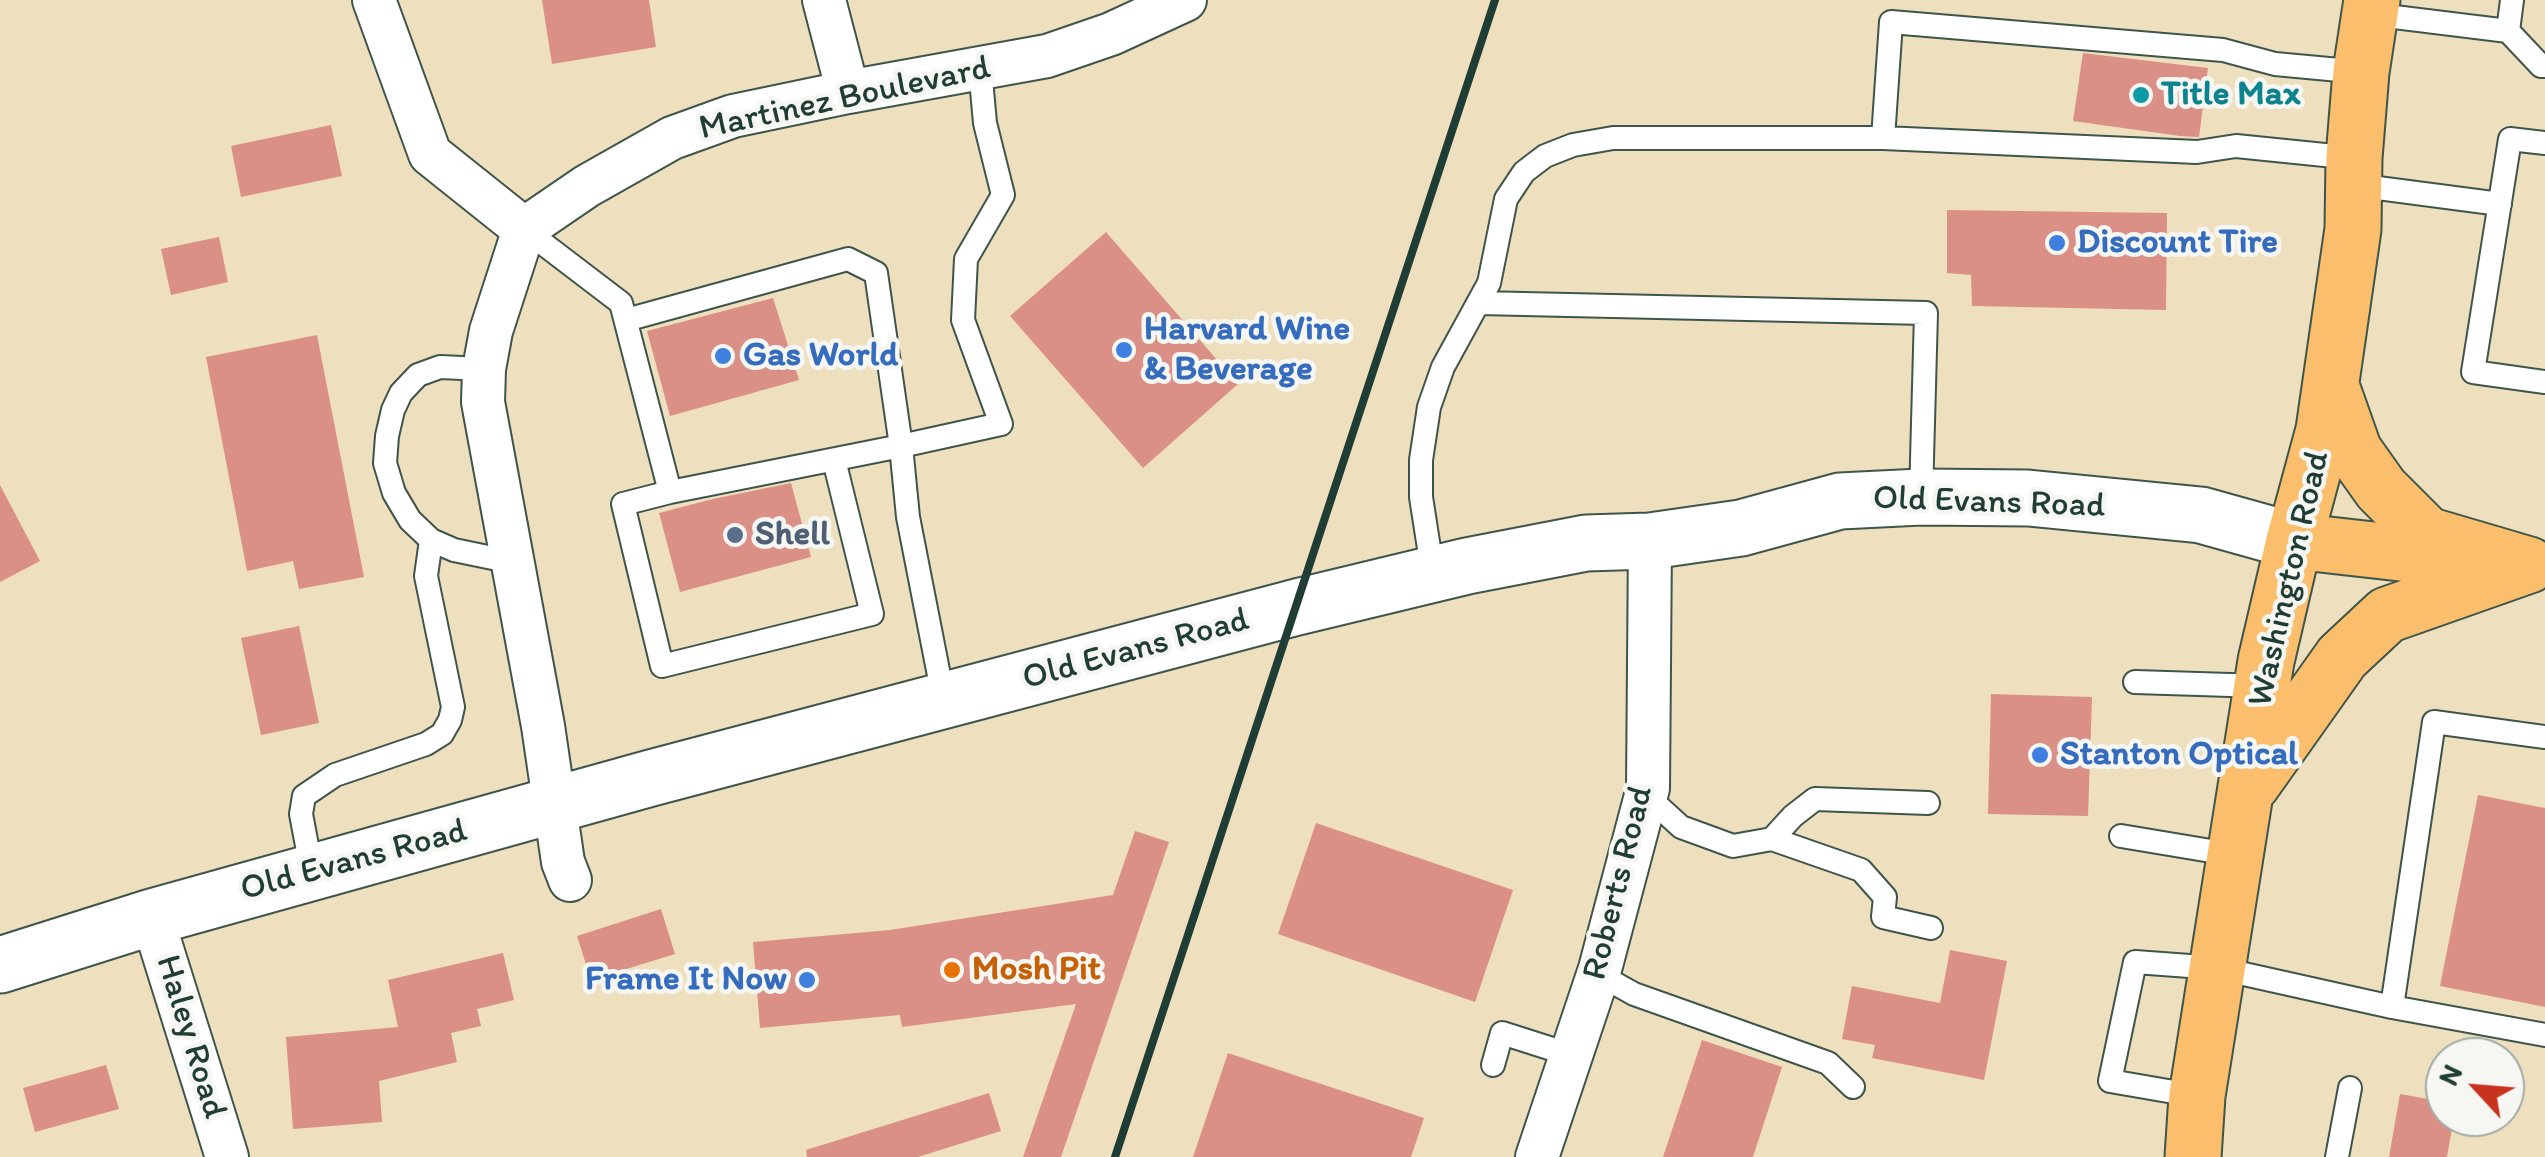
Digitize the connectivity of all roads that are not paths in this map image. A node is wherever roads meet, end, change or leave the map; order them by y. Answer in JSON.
{"nodes":[{"id":1,"x":374,"y":0,"type":"edge"},
{"id":2,"x":824,"y":0,"type":"edge"},
{"id":3,"x":1185,"y":0,"type":"edge"},
{"id":4,"x":2512,"y":0,"type":"edge"},
{"id":5,"x":2371,"y":7,"type":"edge"},
{"id":6,"x":2508,"y":31,"type":"junction"},
{"id":7,"x":2545,"y":66,"type":"edge"},
{"id":8,"x":980,"y":68,"type":"junction"},
{"id":9,"x":2360,"y":72,"type":"junction"},
{"id":10,"x":848,"y":92,"type":"junction"},
{"id":11,"x":1883,"y":138,"type":"junction"},
{"id":12,"x":2545,"y":144,"type":"edge"},
{"id":13,"x":2354,"y":171,"type":"junction"},
{"id":14,"x":2500,"y":204,"type":"junction"},
{"id":15,"x":524,"y":229,"type":"junction"},
{"id":16,"x":1478,"y":303,"type":"junction"},
{"id":17,"x":626,"y":320,"type":"junction"},
{"id":18,"x":484,"y":369,"type":"junction"},
{"id":19,"x":2545,"y":382,"type":"edge"},
{"id":20,"x":2331,"y":384,"type":"junction"},
{"id":21,"x":902,"y":446,"type":"junction"},
{"id":22,"x":834,"y":460,"type":"junction"},
{"id":23,"x":670,"y":492,"type":"junction"},
{"id":24,"x":1921,"y":497,"type":"junction"},
{"id":25,"x":431,"y":540,"type":"junction"},
{"id":26,"x":1650,"y":541,"type":"junction"},
{"id":27,"x":2294,"y":541,"type":"junction"},
{"id":28,"x":512,"y":562,"type":"junction"},
{"id":29,"x":2537,"y":567,"type":"edge"},
{"id":30,"x":1433,"y":574,"type":"junction"},
{"id":31,"x":2135,"y":682,"type":"dead end"},
{"id":32,"x":2262,"y":686,"type":"junction"},
{"id":33,"x":944,"y":701,"type":"junction"},
{"id":34,"x":2545,"y":738,"type":"edge"},
{"id":35,"x":2246,"y":793,"type":"junction"},
{"id":36,"x":1646,"y":795,"type":"junction"},
{"id":37,"x":1928,"y":803,"type":"dead end"},
{"id":38,"x":555,"y":805,"type":"junction"},
{"id":39,"x":2121,"y":836,"type":"dead end"},
{"id":40,"x":1772,"y":839,"type":"junction"},
{"id":41,"x":2235,"y":854,"type":"junction"},
{"id":42,"x":312,"y":872,"type":"junction"},
{"id":43,"x":570,"y":880,"type":"dead end"},
{"id":44,"x":152,"y":917,"type":"junction"},
{"id":45,"x":1932,"y":928,"type":"dead end"},
{"id":46,"x":0,"y":965,"type":"edge"},
{"id":47,"x":2217,"y":968,"type":"junction"},
{"id":48,"x":1598,"y":974,"type":"junction"},
{"id":49,"x":2392,"y":1008,"type":"junction"},
{"id":50,"x":2545,"y":1035,"type":"edge"},
{"id":51,"x":1571,"y":1055,"type":"junction"},
{"id":52,"x":1492,"y":1065,"type":"dead end"},
{"id":53,"x":1853,"y":1087,"type":"dead end"},
{"id":54,"x":2350,"y":1088,"type":"dead end"},
{"id":55,"x":2197,"y":1096,"type":"junction"},
{"id":56,"x":227,"y":1157,"type":"edge"},
{"id":57,"x":1537,"y":1157,"type":"edge"},
{"id":58,"x":2193,"y":1157,"type":"edge"},
{"id":59,"x":2338,"y":1157,"type":"edge"}],
"edges":[{"from":1,"to":15,"type":"street"},
{"from":2,"to":10,"type":"street"},
{"from":3,"to":8,"type":"street","name":"Martinez Boulevard"},
{"from":4,"to":6,"type":"lane"},
{"from":5,"to":6,"type":"lane"},
{"from":5,"to":9,"type":"main road","name":"Washington Road"},
{"from":6,"to":7,"type":"lane"},
{"from":8,"to":10,"type":"street","name":"Martinez Boulevard"},
{"from":8,"to":21,"type":"lane"},
{"from":9,"to":11,"type":"lane"},
{"from":9,"to":13,"type":"main road","name":"Washington Road"},
{"from":10,"to":15,"type":"street","name":"Martinez Boulevard"},
{"from":11,"to":13,"type":"lane"},
{"from":11,"to":16,"type":"lane"},
{"from":12,"to":14,"type":"lane"},
{"from":13,"to":14,"type":"lane"},
{"from":13,"to":20,"type":"main road","name":"Washington Road"},
{"from":14,"to":19,"type":"lane"},
{"from":15,"to":17,"type":"lane"},
{"from":15,"to":18,"type":"street"},
{"from":16,"to":24,"type":"lane"},
{"from":16,"to":30,"type":"lane"},
{"from":17,"to":21,"type":"lane"},
{"from":17,"to":23,"type":"lane"},
{"from":18,"to":25,"type":"lane"},
{"from":18,"to":28,"type":"street"},
{"from":20,"to":27,"type":"main road","name":"Washington Road"},
{"from":20,"to":29,"type":"main road"},
{"from":21,"to":22,"type":"lane"},
{"from":21,"to":33,"type":"lane"},
{"from":22,"to":23,"type":"lane"},
{"from":22,"to":23,"type":"lane"},
{"from":24,"to":26,"type":"street","name":"Old Evans Road"},
{"from":24,"to":27,"type":"street","name":"Old Evans Road"},
{"from":25,"to":28,"type":"lane"},
{"from":25,"to":42,"type":"lane"},
{"from":26,"to":30,"type":"street","name":"Old Evans Road"},
{"from":26,"to":36,"type":"street","name":"Roberts Road"},
{"from":27,"to":29,"type":"main road"},
{"from":27,"to":32,"type":"main road","name":"Washington Road"},
{"from":28,"to":38,"type":"street"},
{"from":29,"to":35,"type":"main road"},
{"from":30,"to":33,"type":"street","name":"Old Evans Road"},
{"from":31,"to":32,"type":"lane"},
{"from":32,"to":35,"type":"main road","name":"Washington Road"},
{"from":33,"to":38,"type":"street","name":"Old Evans Road"},
{"from":34,"to":49,"type":"lane"},
{"from":35,"to":41,"type":"main road","name":"Washington Road"},
{"from":36,"to":40,"type":"lane"},
{"from":36,"to":48,"type":"street","name":"Roberts Road"},
{"from":37,"to":40,"type":"lane"},
{"from":38,"to":42,"type":"street","name":"Old Evans Road"},
{"from":38,"to":43,"type":"street"},
{"from":39,"to":41,"type":"lane"},
{"from":40,"to":45,"type":"lane"},
{"from":41,"to":47,"type":"main road","name":"Washington Road"},
{"from":42,"to":44,"type":"street","name":"Old Evans Road"},
{"from":44,"to":46,"type":"street","name":"Old Evans Road"},
{"from":44,"to":56,"type":"street","name":"Haley Road"},
{"from":47,"to":49,"type":"lane"},
{"from":47,"to":55,"type":"main road","name":"Washington Road"},
{"from":47,"to":55,"type":"lane"},
{"from":48,"to":51,"type":"street","name":"Roberts Road"},
{"from":48,"to":53,"type":"lane"},
{"from":49,"to":50,"type":"lane"},
{"from":51,"to":52,"type":"lane"},
{"from":51,"to":57,"type":"street","name":"Roberts Road"},
{"from":54,"to":59,"type":"lane"},
{"from":55,"to":58,"type":"main road","name":"Washington Road"}]}
